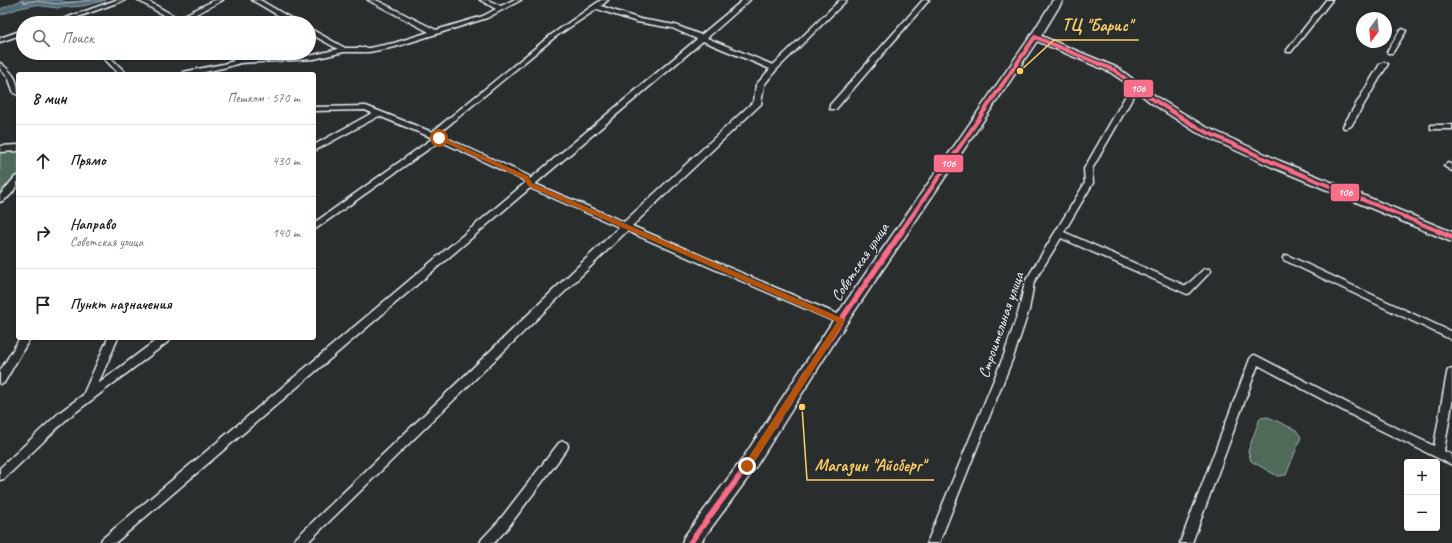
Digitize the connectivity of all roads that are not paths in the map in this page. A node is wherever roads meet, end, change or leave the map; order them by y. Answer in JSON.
{"nodes":[{"id":1,"x":122,"y":0,"type":"edge"},
{"id":2,"x":140,"y":0,"type":"edge"},
{"id":3,"x":220,"y":0,"type":"edge"},
{"id":4,"x":255,"y":0,"type":"edge"},
{"id":5,"x":371,"y":0,"type":"edge"},
{"id":6,"x":483,"y":0,"type":"edge"},
{"id":7,"x":518,"y":0,"type":"edge"},
{"id":8,"x":605,"y":0,"type":"edge"},
{"id":9,"x":747,"y":0,"type":"edge"},
{"id":10,"x":844,"y":0,"type":"edge"},
{"id":11,"x":926,"y":0,"type":"edge"},
{"id":12,"x":1058,"y":0,"type":"edge"},
{"id":13,"x":1329,"y":0,"type":"edge"},
{"id":14,"x":595,"y":6,"type":"junction"},
{"id":15,"x":502,"y":9,"type":"junction"},
{"id":16,"x":77,"y":16,"type":"edge"},
{"id":17,"x":167,"y":16,"type":"edge"},
{"id":18,"x":189,"y":16,"type":"edge"},
{"id":19,"x":284,"y":16,"type":"edge"},
{"id":20,"x":1403,"y":31,"type":"dead end"},
{"id":21,"x":436,"y":33,"type":"junction"},
{"id":22,"x":16,"y":34,"type":"edge"},
{"id":23,"x":316,"y":34,"type":"edge"},
{"id":24,"x":1035,"y":37,"type":"junction"},
{"id":25,"x":702,"y":38,"type":"junction"},
{"id":26,"x":0,"y":40,"type":"edge"},
{"id":27,"x":344,"y":50,"type":"junction"},
{"id":28,"x":1289,"y":51,"type":"dead end"},
{"id":29,"x":1390,"y":52,"type":"dead end"},
{"id":30,"x":316,"y":57,"type":"edge"},
{"id":31,"x":111,"y":60,"type":"edge"},
{"id":32,"x":279,"y":60,"type":"edge"},
{"id":33,"x":239,"y":61,"type":"joint"},
{"id":34,"x":1384,"y":64,"type":"dead end"},
{"id":35,"x":0,"y":66,"type":"edge"},
{"id":36,"x":774,"y":68,"type":"junction"},
{"id":37,"x":122,"y":72,"type":"edge"},
{"id":38,"x":196,"y":72,"type":"edge"},
{"id":39,"x":1136,"y":85,"type":"junction"},
{"id":40,"x":16,"y":88,"type":"edge"},
{"id":41,"x":833,"y":108,"type":"dead end"},
{"id":42,"x":316,"y":109,"type":"edge"},
{"id":43,"x":378,"y":113,"type":"junction"},
{"id":44,"x":1346,"y":126,"type":"dead end"},
{"id":45,"x":1452,"y":126,"type":"edge"},
{"id":46,"x":1434,"y":127,"type":"dead end"},
{"id":47,"x":436,"y":136,"type":"junction"},
{"id":48,"x":316,"y":147,"type":"edge"},
{"id":49,"x":16,"y":148,"type":"edge"},
{"id":50,"x":0,"y":149,"type":"edge"},
{"id":51,"x":16,"y":182,"type":"edge"},
{"id":52,"x":530,"y":185,"type":"junction"},
{"id":53,"x":0,"y":199,"type":"edge"},
{"id":54,"x":316,"y":226,"type":"edge"},
{"id":55,"x":625,"y":227,"type":"junction"},
{"id":56,"x":1058,"y":233,"type":"junction"},
{"id":57,"x":1452,"y":236,"type":"edge"},
{"id":58,"x":1287,"y":258,"type":"dead end"},
{"id":59,"x":1207,"y":271,"type":"dead end"},
{"id":60,"x":841,"y":320,"type":"junction"},
{"id":61,"x":1452,"y":336,"type":"edge"},
{"id":62,"x":25,"y":340,"type":"edge"},
{"id":63,"x":112,"y":340,"type":"edge"},
{"id":64,"x":163,"y":340,"type":"edge"},
{"id":65,"x":1452,"y":373,"type":"edge"},
{"id":66,"x":0,"y":380,"type":"edge"},
{"id":67,"x":86,"y":398,"type":"junction"},
{"id":68,"x":563,"y":446,"type":"dead end"},
{"id":69,"x":1438,"y":454,"type":"junction"},
{"id":70,"x":1452,"y":460,"type":"edge"},
{"id":71,"x":0,"y":475,"type":"edge"},
{"id":72,"x":106,"y":543,"type":"edge"},
{"id":73,"x":299,"y":543,"type":"edge"},
{"id":74,"x":486,"y":543,"type":"edge"},
{"id":75,"x":690,"y":543,"type":"edge"},
{"id":76,"x":933,"y":543,"type":"edge"},
{"id":77,"x":1186,"y":543,"type":"edge"}],
"edges":[{"from":1,"to":16,"type":"street"},
{"from":2,"to":17,"type":"street"},
{"from":3,"to":18,"type":"street"},
{"from":4,"to":19,"type":"street"},
{"from":5,"to":21,"type":"street"},
{"from":6,"to":15,"type":"street"},
{"from":7,"to":15,"type":"street"},
{"from":8,"to":14,"type":"street"},
{"from":9,"to":25,"type":"street"},
{"from":10,"to":36,"type":"street"},
{"from":11,"to":41,"type":"street"},
{"from":12,"to":24,"type":"main road","name":"Советская улица"},
{"from":13,"to":28,"type":"street"},
{"from":14,"to":25,"type":"street"},
{"from":14,"to":47,"type":"street"},
{"from":15,"to":21,"type":"street"},
{"from":20,"to":29,"type":"street"},
{"from":21,"to":27,"type":"street"},
{"from":22,"to":26,"type":"street"},
{"from":23,"to":27,"type":"street"},
{"from":24,"to":39,"type":"main road"},
{"from":24,"to":60,"type":"main road","name":"Советская улица"},
{"from":25,"to":36,"type":"street"},
{"from":25,"to":52,"type":"street"},
{"from":27,"to":30,"type":"street"},
{"from":31,"to":37,"type":"street"},
{"from":32,"to":33,"type":"street"},
{"from":33,"to":38,"type":"street"},
{"from":34,"to":44,"type":"street"},
{"from":35,"to":40,"type":"street"},
{"from":36,"to":55,"type":"street"},
{"from":39,"to":56,"type":"street","name":"Строительная улица"},
{"from":39,"to":57,"type":"main road"},
{"from":42,"to":43,"type":"street"},
{"from":43,"to":47,"type":"street"},
{"from":43,"to":48,"type":"street"},
{"from":45,"to":46,"type":"street"},
{"from":47,"to":52,"type":"street"},
{"from":47,"to":54,"type":"street"},
{"from":49,"to":50,"type":"street"},
{"from":51,"to":53,"type":"street"},
{"from":52,"to":55,"type":"street"},
{"from":52,"to":72,"type":"street"},
{"from":55,"to":60,"type":"street"},
{"from":55,"to":73,"type":"street"},
{"from":56,"to":59,"type":"street"},
{"from":56,"to":76,"type":"street","name":"Строительная улица"},
{"from":58,"to":61,"type":"street"},
{"from":60,"to":75,"type":"main road","name":"Советская улица"},
{"from":62,"to":66,"type":"street"},
{"from":63,"to":67,"type":"street"},
{"from":64,"to":67,"type":"street"},
{"from":65,"to":69,"type":"street"},
{"from":67,"to":71,"type":"street"},
{"from":68,"to":74,"type":"street"},
{"from":69,"to":70,"type":"street"},
{"from":69,"to":77,"type":"street"}]}
